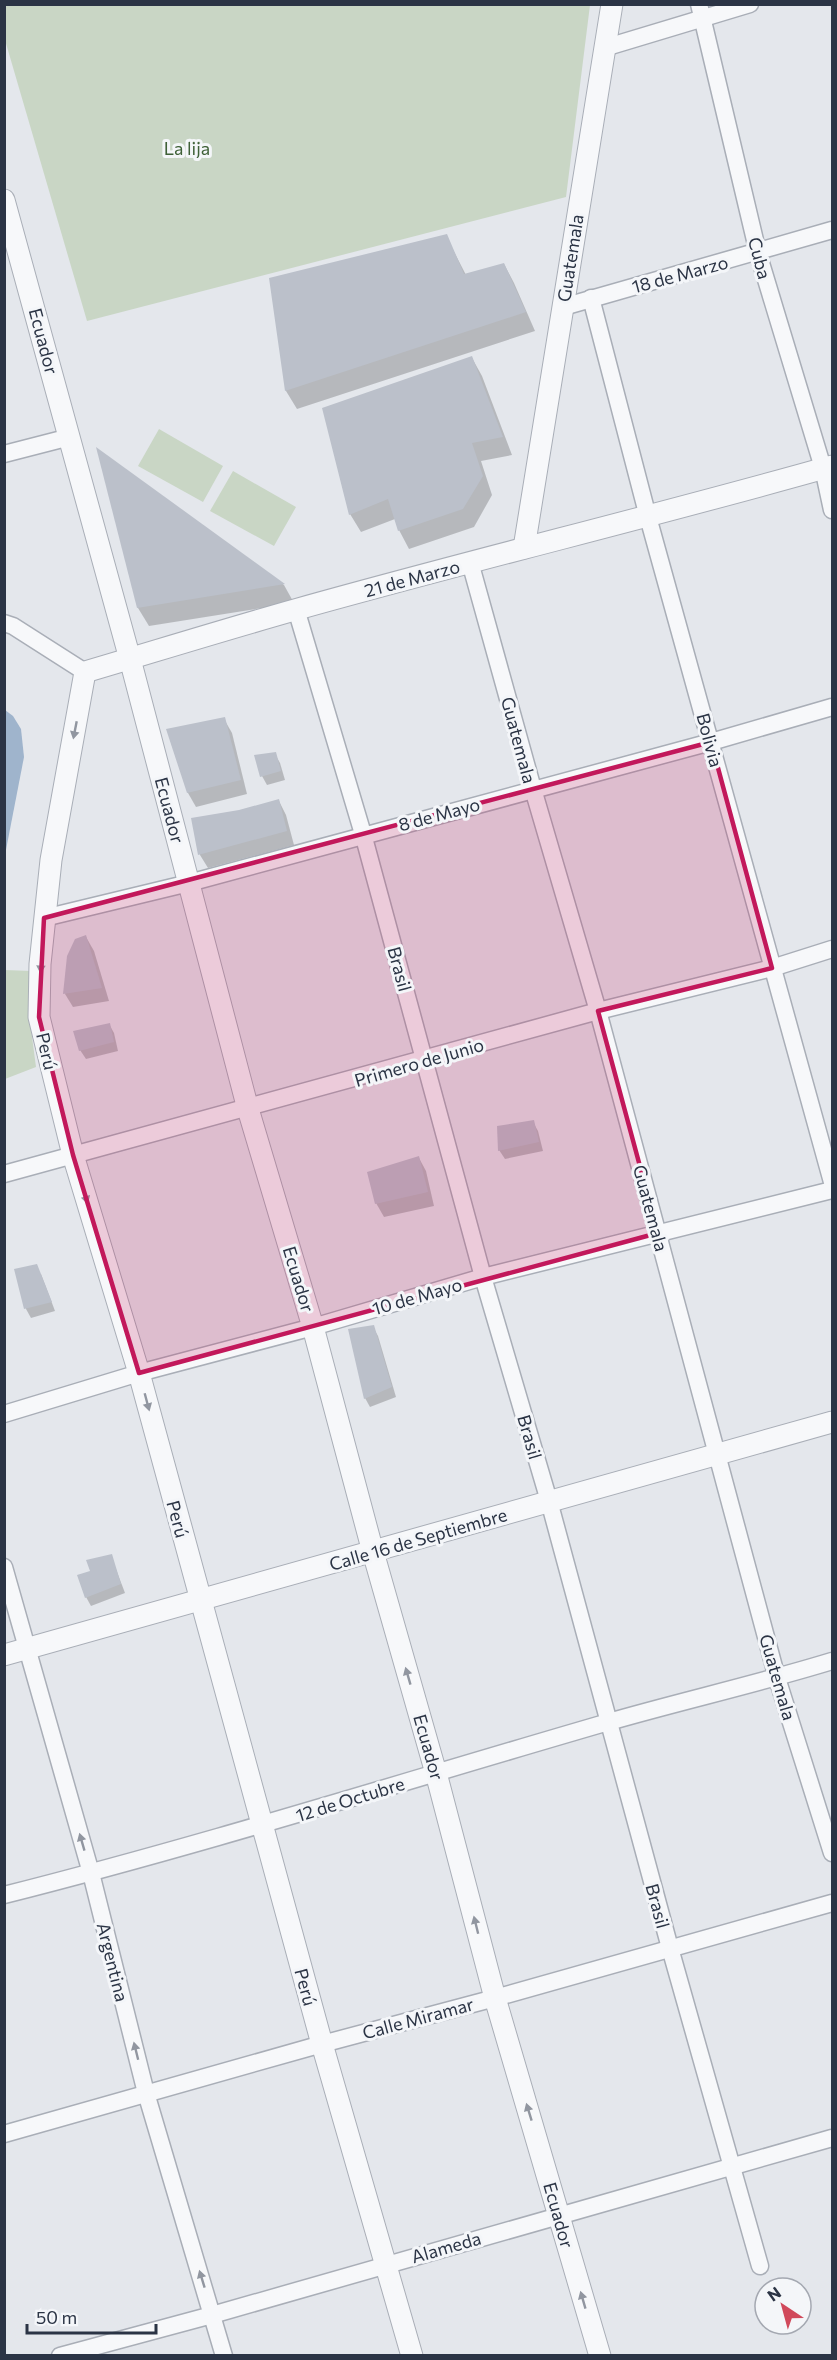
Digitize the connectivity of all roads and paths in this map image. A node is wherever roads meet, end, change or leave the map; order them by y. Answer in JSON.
{"nodes":[{"id":1,"x":612,"y":4,"type":"edge"},
{"id":2,"x":750,"y":4,"type":"edge"},
{"id":3,"x":701,"y":11,"type":"edge"},
{"id":4,"x":604,"y":48,"type":"junction"},
{"id":5,"x":6,"y":209,"type":"edge"},
{"id":6,"x":832,"y":230,"type":"edge"},
{"id":7,"x":758,"y":253,"type":"junction"},
{"id":8,"x":591,"y":298,"type":"junction"},
{"id":9,"x":563,"y":307,"type":"junction"},
{"id":10,"x":70,"y":437,"type":"junction"},
{"id":11,"x":4,"y":454,"type":"edge"},
{"id":12,"x":827,"y":467,"type":"edge"},
{"id":13,"x":832,"y":510,"type":"edge"},
{"id":14,"x":648,"y":518,"type":"junction"},
{"id":15,"x":524,"y":548,"type":"junction"},
{"id":16,"x":470,"y":562,"type":"junction"},
{"id":17,"x":296,"y":609,"type":"junction"},
{"id":18,"x":4,"y":623,"type":"edge"},
{"id":19,"x":130,"y":659,"type":"junction"},
{"id":20,"x":86,"y":672,"type":"junction"},
{"id":21,"x":832,"y":707,"type":"edge"},
{"id":22,"x":711,"y":742,"type":"junction"},
{"id":23,"x":533,"y":789,"type":"junction"},
{"id":24,"x":363,"y":834,"type":"junction"},
{"id":25,"x":189,"y":882,"type":"junction"},
{"id":26,"x":44,"y":918,"type":"junction"},
{"id":27,"x":832,"y":949,"type":"edge"},
{"id":28,"x":772,"y":968,"type":"junction"},
{"id":29,"x":598,"y":1011,"type":"junction"},
{"id":30,"x":424,"y":1061,"type":"junction"},
{"id":31,"x":248,"y":1109,"type":"junction"},
{"id":32,"x":73,"y":1155,"type":"junction"},
{"id":33,"x":4,"y":1174,"type":"edge"},
{"id":34,"x":832,"y":1182,"type":"edge"},
{"id":35,"x":832,"y":1190,"type":"edge"},
{"id":36,"x":658,"y":1233,"type":"junction"},
{"id":37,"x":483,"y":1277,"type":"junction"},
{"id":38,"x":313,"y":1327,"type":"junction"},
{"id":39,"x":139,"y":1373,"type":"junction"},
{"id":40,"x":4,"y":1414,"type":"edge"},
{"id":41,"x":832,"y":1422,"type":"edge"},
{"id":42,"x":715,"y":1454,"type":"junction"},
{"id":43,"x":549,"y":1501,"type":"junction"},
{"id":44,"x":373,"y":1552,"type":"junction"},
{"id":45,"x":4,"y":1567,"type":"edge"},
{"id":46,"x":200,"y":1600,"type":"junction"},
{"id":47,"x":26,"y":1649,"type":"junction"},
{"id":48,"x":4,"y":1655,"type":"edge"},
{"id":49,"x":832,"y":1661,"type":"edge"},
{"id":50,"x":777,"y":1678,"type":"junction"},
{"id":51,"x":608,"y":1722,"type":"junction"},
{"id":52,"x":436,"y":1773,"type":"junction"},
{"id":53,"x":263,"y":1826,"type":"junction"},
{"id":54,"x":832,"y":1853,"type":"edge"},
{"id":55,"x":91,"y":1873,"type":"junction"},
{"id":56,"x":4,"y":1895,"type":"edge"},
{"id":57,"x":832,"y":1903,"type":"edge"},
{"id":58,"x":670,"y":1948,"type":"junction"},
{"id":59,"x":495,"y":1998,"type":"junction"},
{"id":60,"x":322,"y":2044,"type":"junction"},
{"id":61,"x":146,"y":2093,"type":"junction"},
{"id":62,"x":4,"y":2134,"type":"edge"},
{"id":63,"x":832,"y":2138,"type":"edge"},
{"id":64,"x":731,"y":2165,"type":"junction"},
{"id":65,"x":560,"y":2214,"type":"junction"},
{"id":66,"x":385,"y":2265,"type":"junction"},
{"id":67,"x":760,"y":2266,"type":"dead end"},
{"id":68,"x":212,"y":2315,"type":"junction"},
{"id":69,"x":60,"y":2355,"type":"edge"},
{"id":70,"x":224,"y":2355,"type":"edge"},
{"id":71,"x":412,"y":2355,"type":"edge"},
{"id":72,"x":600,"y":2355,"type":"edge"}],
"edges":[{"from":1,"to":4,"type":"street","name":"Guatemala"},
{"from":2,"to":3,"type":"street"},
{"from":3,"to":4,"type":"street"},
{"from":3,"to":7,"type":"street","name":"Cuba"},
{"from":4,"to":9,"type":"street","name":"Guatemala"},
{"from":5,"to":10,"type":"street","name":"Ecuador"},
{"from":6,"to":7,"type":"street","name":"18 de Marzo"},
{"from":7,"to":8,"type":"street","name":"18 de Marzo"},
{"from":7,"to":12,"type":"street","name":"Cuba"},
{"from":8,"to":9,"type":"street","name":"18 de Marzo"},
{"from":8,"to":14,"type":"street","name":"Bolivia"},
{"from":9,"to":15,"type":"street","name":"Guatemala"},
{"from":10,"to":11,"type":"street"},
{"from":10,"to":19,"type":"street","name":"Ecuador"},
{"from":12,"to":13,"type":"street","name":"Cuba"},
{"from":12,"to":14,"type":"street","name":"21 de Marzo"},
{"from":14,"to":15,"type":"street","name":"21 de Marzo"},
{"from":14,"to":22,"type":"street","name":"Bolivia"},
{"from":15,"to":16,"type":"street","name":"21 de Marzo"},
{"from":16,"to":17,"type":"street","name":"21 de Marzo"},
{"from":16,"to":23,"type":"street","name":"Guatemala"},
{"from":17,"to":19,"type":"street","name":"21 de Marzo"},
{"from":17,"to":24,"type":"street","name":"Brasil"},
{"from":18,"to":20,"type":"street"},
{"from":19,"to":20,"type":"street","name":"21 de Marzo"},
{"from":19,"to":25,"type":"street","name":"Ecuador"},
{"from":20,"to":26,"type":"street","name":"Perú","one_way":true},
{"from":21,"to":22,"type":"street","name":"8 de Mayo"},
{"from":22,"to":23,"type":"street","name":"8 de Mayo"},
{"from":22,"to":28,"type":"street","name":"Bolivia"},
{"from":23,"to":24,"type":"street","name":"8 de Mayo"},
{"from":23,"to":29,"type":"street","name":"Guatemala"},
{"from":24,"to":25,"type":"street","name":"8 de Mayo"},
{"from":24,"to":30,"type":"street","name":"Brasil"},
{"from":25,"to":26,"type":"street","name":"8 de Mayo"},
{"from":25,"to":31,"type":"street","name":"Ecuador"},
{"from":26,"to":32,"type":"street","name":"Perú","one_way":true},
{"from":27,"to":28,"type":"street","name":"Primero de Junio"},
{"from":28,"to":29,"type":"street","name":"Primero de Junio"},
{"from":28,"to":34,"type":"street","name":"Bolivia"},
{"from":29,"to":30,"type":"street","name":"Primero de Junio"},
{"from":29,"to":36,"type":"street","name":"Guatemala"},
{"from":30,"to":31,"type":"street","name":"Primero de Junio"},
{"from":30,"to":37,"type":"street","name":"Brasil"},
{"from":31,"to":32,"type":"street","name":"Primero de Junio"},
{"from":31,"to":38,"type":"street","name":"Ecuador"},
{"from":32,"to":33,"type":"street","name":"Primero de Junio"},
{"from":32,"to":39,"type":"street","name":"Perú","one_way":true},
{"from":35,"to":36,"type":"street","name":"10 de Mayo"},
{"from":36,"to":37,"type":"street","name":"10 de Mayo"},
{"from":36,"to":42,"type":"street","name":"Guatemala"},
{"from":37,"to":38,"type":"street","name":"10 de Mayo"},
{"from":37,"to":43,"type":"street","name":"Brasil"},
{"from":38,"to":39,"type":"street","name":"10 de Mayo"},
{"from":38,"to":44,"type":"street","name":"Ecuador"},
{"from":39,"to":40,"type":"street","name":"10 de Mayo"},
{"from":39,"to":46,"type":"street","name":"Perú","one_way":true},
{"from":41,"to":42,"type":"street","name":"Calle 16 de Septiembre"},
{"from":42,"to":43,"type":"street","name":"Calle 16 de Septiembre"},
{"from":42,"to":50,"type":"street","name":"Guatemala"},
{"from":43,"to":44,"type":"street","name":"Calle 16 de Septiembre"},
{"from":43,"to":51,"type":"street","name":"Brasil"},
{"from":44,"to":46,"type":"street","name":"Calle 16 de Septiembre"},
{"from":52,"to":44,"type":"street","name":"Ecuador","one_way":true},
{"from":45,"to":47,"type":"street","name":"Argentina"},
{"from":46,"to":47,"type":"street","name":"Calle 16 de Septiembre"},
{"from":46,"to":53,"type":"street","name":"Perú"},
{"from":47,"to":48,"type":"street","name":"Calle 16 de Septiembre"},
{"from":55,"to":47,"type":"street","name":"Argentina","one_way":true},
{"from":49,"to":50,"type":"street","name":"12 de Octubre"},
{"from":50,"to":51,"type":"street","name":"12 de Octubre"},
{"from":50,"to":54,"type":"street","name":"Guatemala"},
{"from":51,"to":52,"type":"street","name":"12 de Octubre"},
{"from":51,"to":58,"type":"street","name":"Brasil"},
{"from":52,"to":53,"type":"street","name":"12 de Octubre"},
{"from":59,"to":52,"type":"street","name":"Ecuador","one_way":true},
{"from":53,"to":55,"type":"street","name":"12 de Octubre"},
{"from":53,"to":60,"type":"street","name":"Perú"},
{"from":55,"to":56,"type":"street","name":"12 de Octubre"},
{"from":61,"to":55,"type":"street","name":"Argentina","one_way":true},
{"from":57,"to":58,"type":"street","name":"Calle Miramar"},
{"from":58,"to":59,"type":"street","name":"Calle Miramar"},
{"from":58,"to":64,"type":"street","name":"Brasil"},
{"from":59,"to":60,"type":"street","name":"Calle Miramar"},
{"from":65,"to":59,"type":"street","name":"Ecuador","one_way":true},
{"from":60,"to":61,"type":"street","name":"Calle Miramar"},
{"from":60,"to":66,"type":"street","name":"Perú"},
{"from":61,"to":62,"type":"street","name":"Calle Miramar"},
{"from":68,"to":61,"type":"street","name":"Argentina","one_way":true},
{"from":63,"to":64,"type":"street","name":"Alameda"},
{"from":64,"to":65,"type":"street","name":"Alameda"},
{"from":64,"to":67,"type":"street","name":"Brasil"},
{"from":65,"to":66,"type":"street","name":"Alameda"},
{"from":72,"to":65,"type":"street","name":"Ecuador","one_way":true},
{"from":66,"to":68,"type":"street","name":"Alameda"},
{"from":66,"to":71,"type":"street","name":"Perú"},
{"from":68,"to":69,"type":"street","name":"Alameda"},
{"from":68,"to":70,"type":"street","name":"Argentina"}]}
